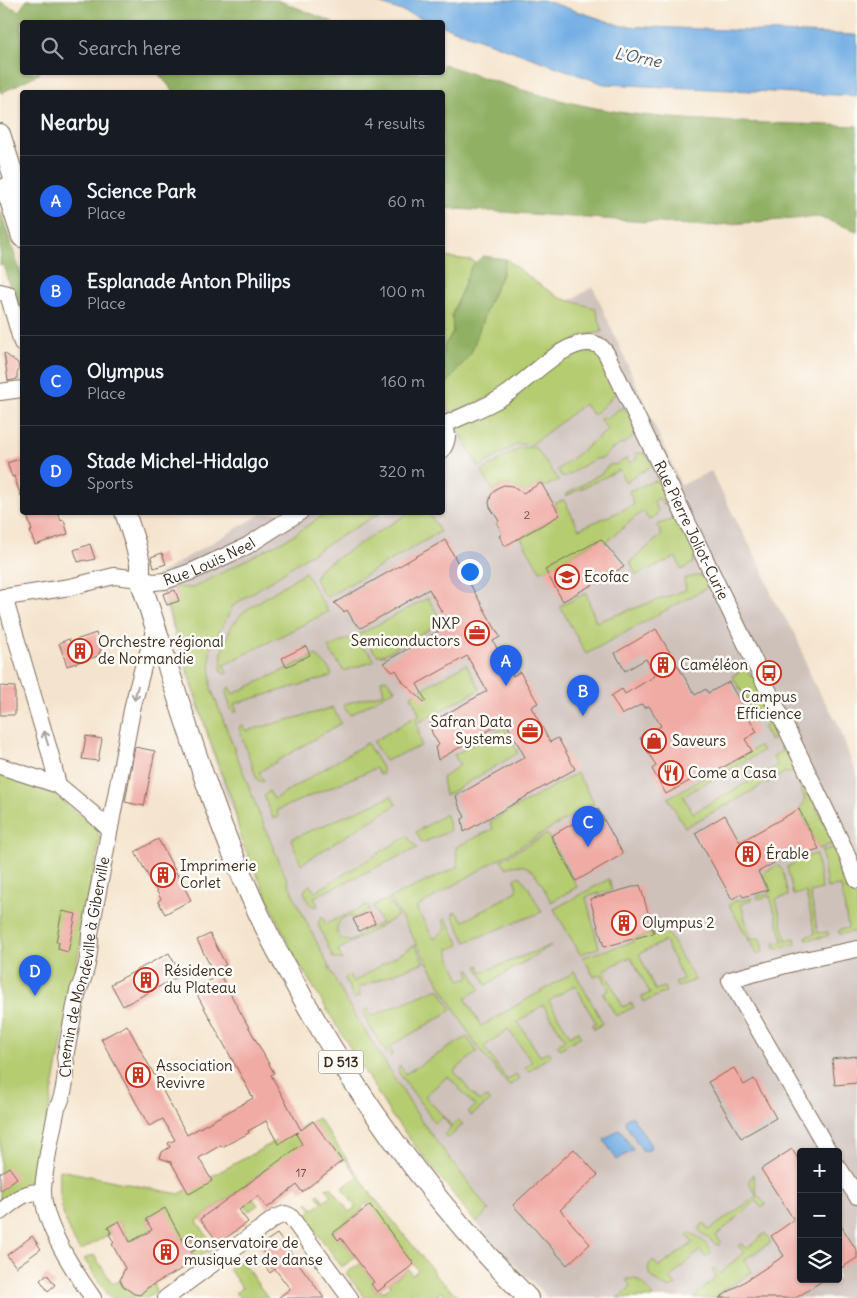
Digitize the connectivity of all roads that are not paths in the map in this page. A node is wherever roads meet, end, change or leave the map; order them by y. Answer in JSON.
{"nodes":[{"id":1,"x":0,"y":134,"type":"edge"},
{"id":2,"x":0,"y":172,"type":"edge"},
{"id":3,"x":20,"y":196,"type":"edge"},
{"id":4,"x":20,"y":231,"type":"edge"},
{"id":5,"x":0,"y":292,"type":"edge"},
{"id":6,"x":20,"y":336,"type":"edge"},
{"id":7,"x":20,"y":389,"type":"edge"},
{"id":8,"x":0,"y":392,"type":"edge"},
{"id":9,"x":445,"y":423,"type":"edge"},
{"id":10,"x":445,"y":430,"type":"edge"},
{"id":11,"x":445,"y":446,"type":"edge"},
{"id":12,"x":114,"y":515,"type":"edge"},
{"id":13,"x":126,"y":515,"type":"edge"},
{"id":14,"x":295,"y":515,"type":"edge"},
{"id":15,"x":140,"y":579,"type":"junction"},
{"id":16,"x":2,"y":598,"type":"edge"},
{"id":17,"x":156,"y":630,"type":"junction"},
{"id":18,"x":0,"y":766,"type":"edge"},
{"id":19,"x":58,"y":785,"type":"junction"},
{"id":20,"x":110,"y":825,"type":"junction"},
{"id":21,"x":857,"y":880,"type":"edge"},
{"id":22,"x":857,"y":949,"type":"edge"},
{"id":23,"x":827,"y":1148,"type":"edge"},
{"id":24,"x":842,"y":1173,"type":"edge"},
{"id":25,"x":43,"y":1192,"type":"junction"},
{"id":26,"x":857,"y":1196,"type":"edge"},
{"id":27,"x":0,"y":1212,"type":"edge"},
{"id":28,"x":92,"y":1298,"type":"edge"},
{"id":29,"x":166,"y":1298,"type":"edge"},
{"id":30,"x":350,"y":1298,"type":"edge"},
{"id":31,"x":528,"y":1298,"type":"edge"}],
"edges":[{"from":1,"to":3,"type":"main road"},
{"from":2,"to":4,"type":"main road"},
{"from":5,"to":6,"type":"street"},
{"from":7,"to":8,"type":"street"},
{"from":9,"to":21,"type":"street","name":"Rue Pierre Joliot-Curie"},
{"from":10,"to":11,"type":"street"},
{"from":12,"to":15,"type":"main road","number":"D 513"},
{"from":13,"to":15,"type":"main road","number":"D 513"},
{"from":14,"to":15,"type":"street","name":"Rue Louis Neel"},
{"from":15,"to":16,"type":"street","name":"Rue Louis Neel"},
{"from":15,"to":17,"type":"main road","number":"D 513"},
{"from":19,"to":16,"type":"street","one_way":true},
{"from":17,"to":20,"type":"street","name":"Chemin de Mondeville à Giberville","one_way":true},
{"from":17,"to":31,"type":"main road","number":"D 513"},
{"from":18,"to":19,"type":"street"},
{"from":19,"to":20,"type":"street"},
{"from":20,"to":25,"type":"street","name":"Chemin de Mondeville à Giberville"},
{"from":22,"to":23,"type":"street"},
{"from":24,"to":26,"type":"street"},
{"from":25,"to":27,"type":"street"},
{"from":25,"to":28,"type":"street","name":"Chemin de Mondeville à Giberville"},
{"from":29,"to":30,"type":"street"}]}
